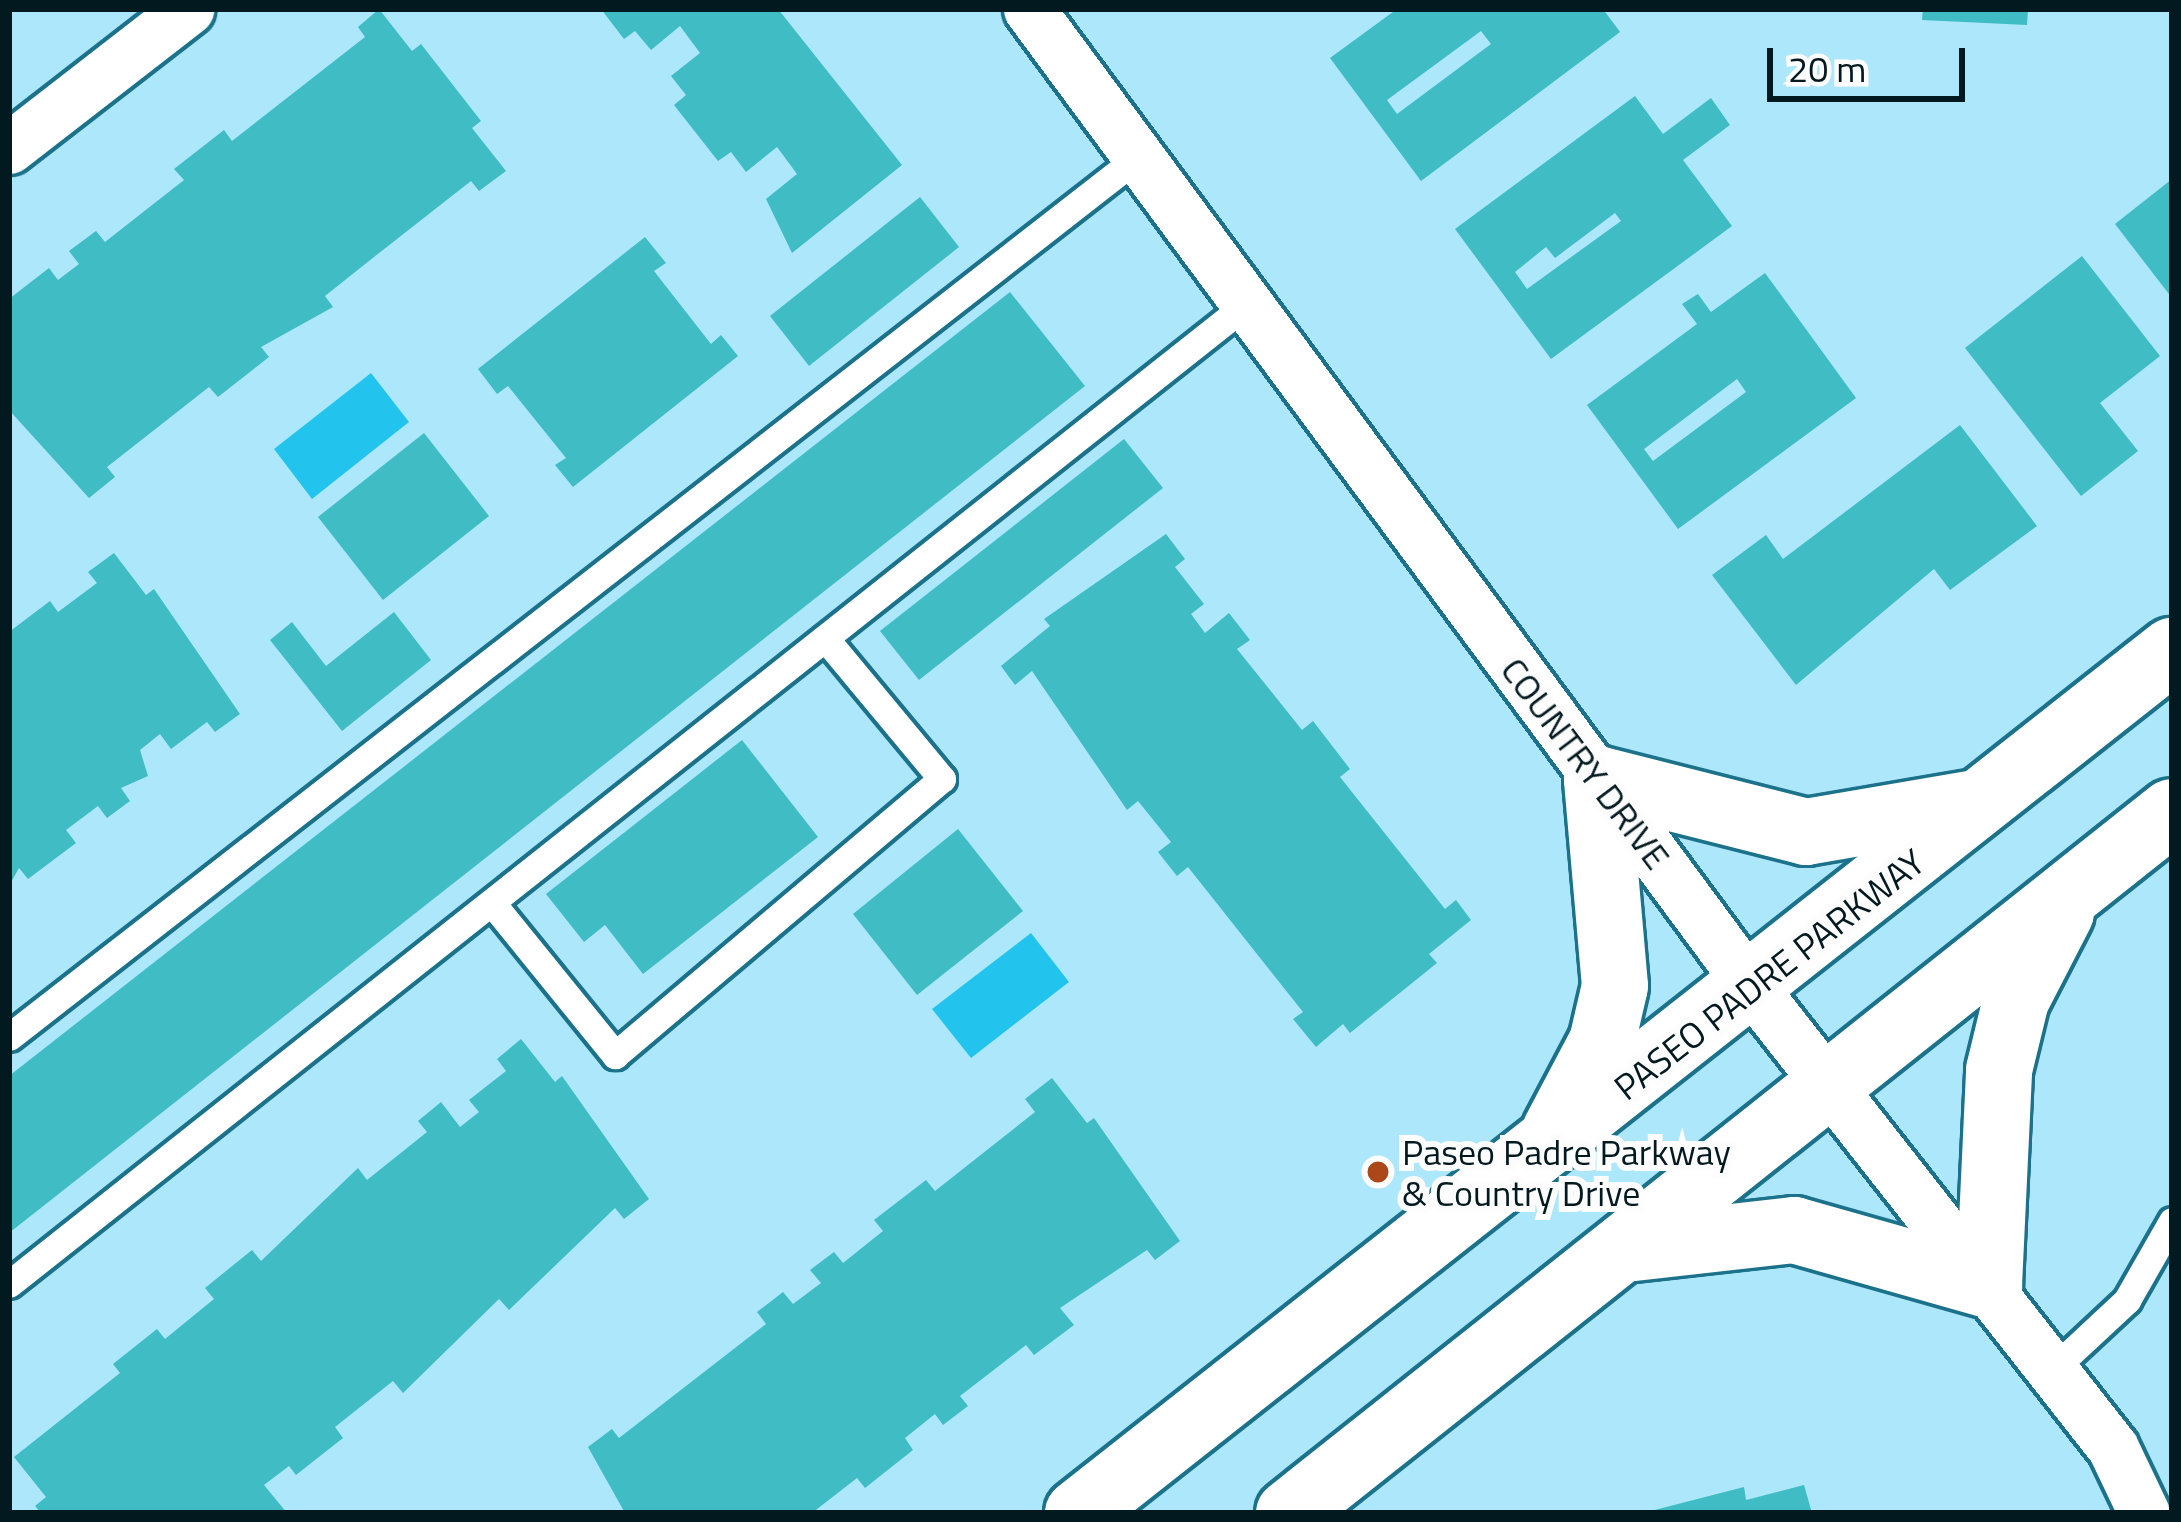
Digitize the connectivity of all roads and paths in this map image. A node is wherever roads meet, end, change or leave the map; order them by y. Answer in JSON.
{"nodes":[{"id":1,"x":188,"y":9,"type":"edge"},
{"id":2,"x":1029,"y":9,"type":"edge"},
{"id":3,"x":9,"y":148,"type":"edge"},
{"id":4,"x":1138,"y":157,"type":"junction"},
{"id":5,"x":1247,"y":304,"type":"junction"},
{"id":6,"x":825,"y":638,"type":"junction"},
{"id":7,"x":2172,"y":651,"type":"edge"},
{"id":8,"x":1597,"y":779,"type":"junction"},
{"id":9,"x":1985,"y":801,"type":"junction"},
{"id":10,"x":2172,"y":812,"type":"edge"},
{"id":11,"x":2071,"y":894,"type":"junction"},
{"id":12,"x":492,"y":903,"type":"junction"},
{"id":13,"x":1753,"y":989,"type":"junction"},
{"id":14,"x":9,"y":1037,"type":"edge"},
{"id":15,"x":1829,"y":1088,"type":"junction"},
{"id":16,"x":1544,"y":1150,"type":"junction"},
{"id":17,"x":2172,"y":1221,"type":"edge"},
{"id":18,"x":1624,"y":1250,"type":"junction"},
{"id":19,"x":9,"y":1284,"type":"edge"},
{"id":20,"x":1989,"y":1285,"type":"junction"},
{"id":21,"x":2052,"y":1370,"type":"junction"},
{"id":22,"x":1078,"y":1513,"type":"edge"},
{"id":23,"x":1289,"y":1513,"type":"edge"},
{"id":24,"x":2144,"y":1513,"type":"edge"}],
"edges":[{"from":1,"to":3,"type":"street"},
{"from":2,"to":4,"type":"street","name":"COUNTRY DRIVE"},
{"from":4,"to":5,"type":"street","name":"COUNTRY DRIVE"},
{"from":4,"to":14,"type":"lane"},
{"from":5,"to":6,"type":"lane"},
{"from":5,"to":8,"type":"street","name":"COUNTRY DRIVE"},
{"from":6,"to":12,"type":"lane"},
{"from":6,"to":12,"type":"lane"},
{"from":7,"to":9,"type":"main road","name":"PASEO PADRE PARKWAY"},
{"from":8,"to":9,"type":"main road"},
{"from":8,"to":13,"type":"street","name":"COUNTRY DRIVE"},
{"from":8,"to":16,"type":"main road"},
{"from":9,"to":13,"type":"main road","name":"PASEO PADRE PARKWAY"},
{"from":10,"to":11,"type":"main road"},
{"from":11,"to":15,"type":"main road"},
{"from":11,"to":20,"type":"main road"},
{"from":12,"to":19,"type":"lane"},
{"from":13,"to":15,"type":"street","name":"COUNTRY DRIVE"},
{"from":13,"to":16,"type":"main road","name":"PASEO PADRE PARKWAY"},
{"from":15,"to":18,"type":"main road"},
{"from":15,"to":20,"type":"street","name":"COUNTRY DRIVE"},
{"from":16,"to":22,"type":"main road","name":"PASEO PADRE PARKWAY"},
{"from":17,"to":21,"type":"lane"},
{"from":18,"to":20,"type":"main road"},
{"from":18,"to":23,"type":"main road"},
{"from":20,"to":21,"type":"street","name":"COUNTRY DRIVE"},
{"from":21,"to":24,"type":"street","name":"COUNTRY DRIVE"}]}
